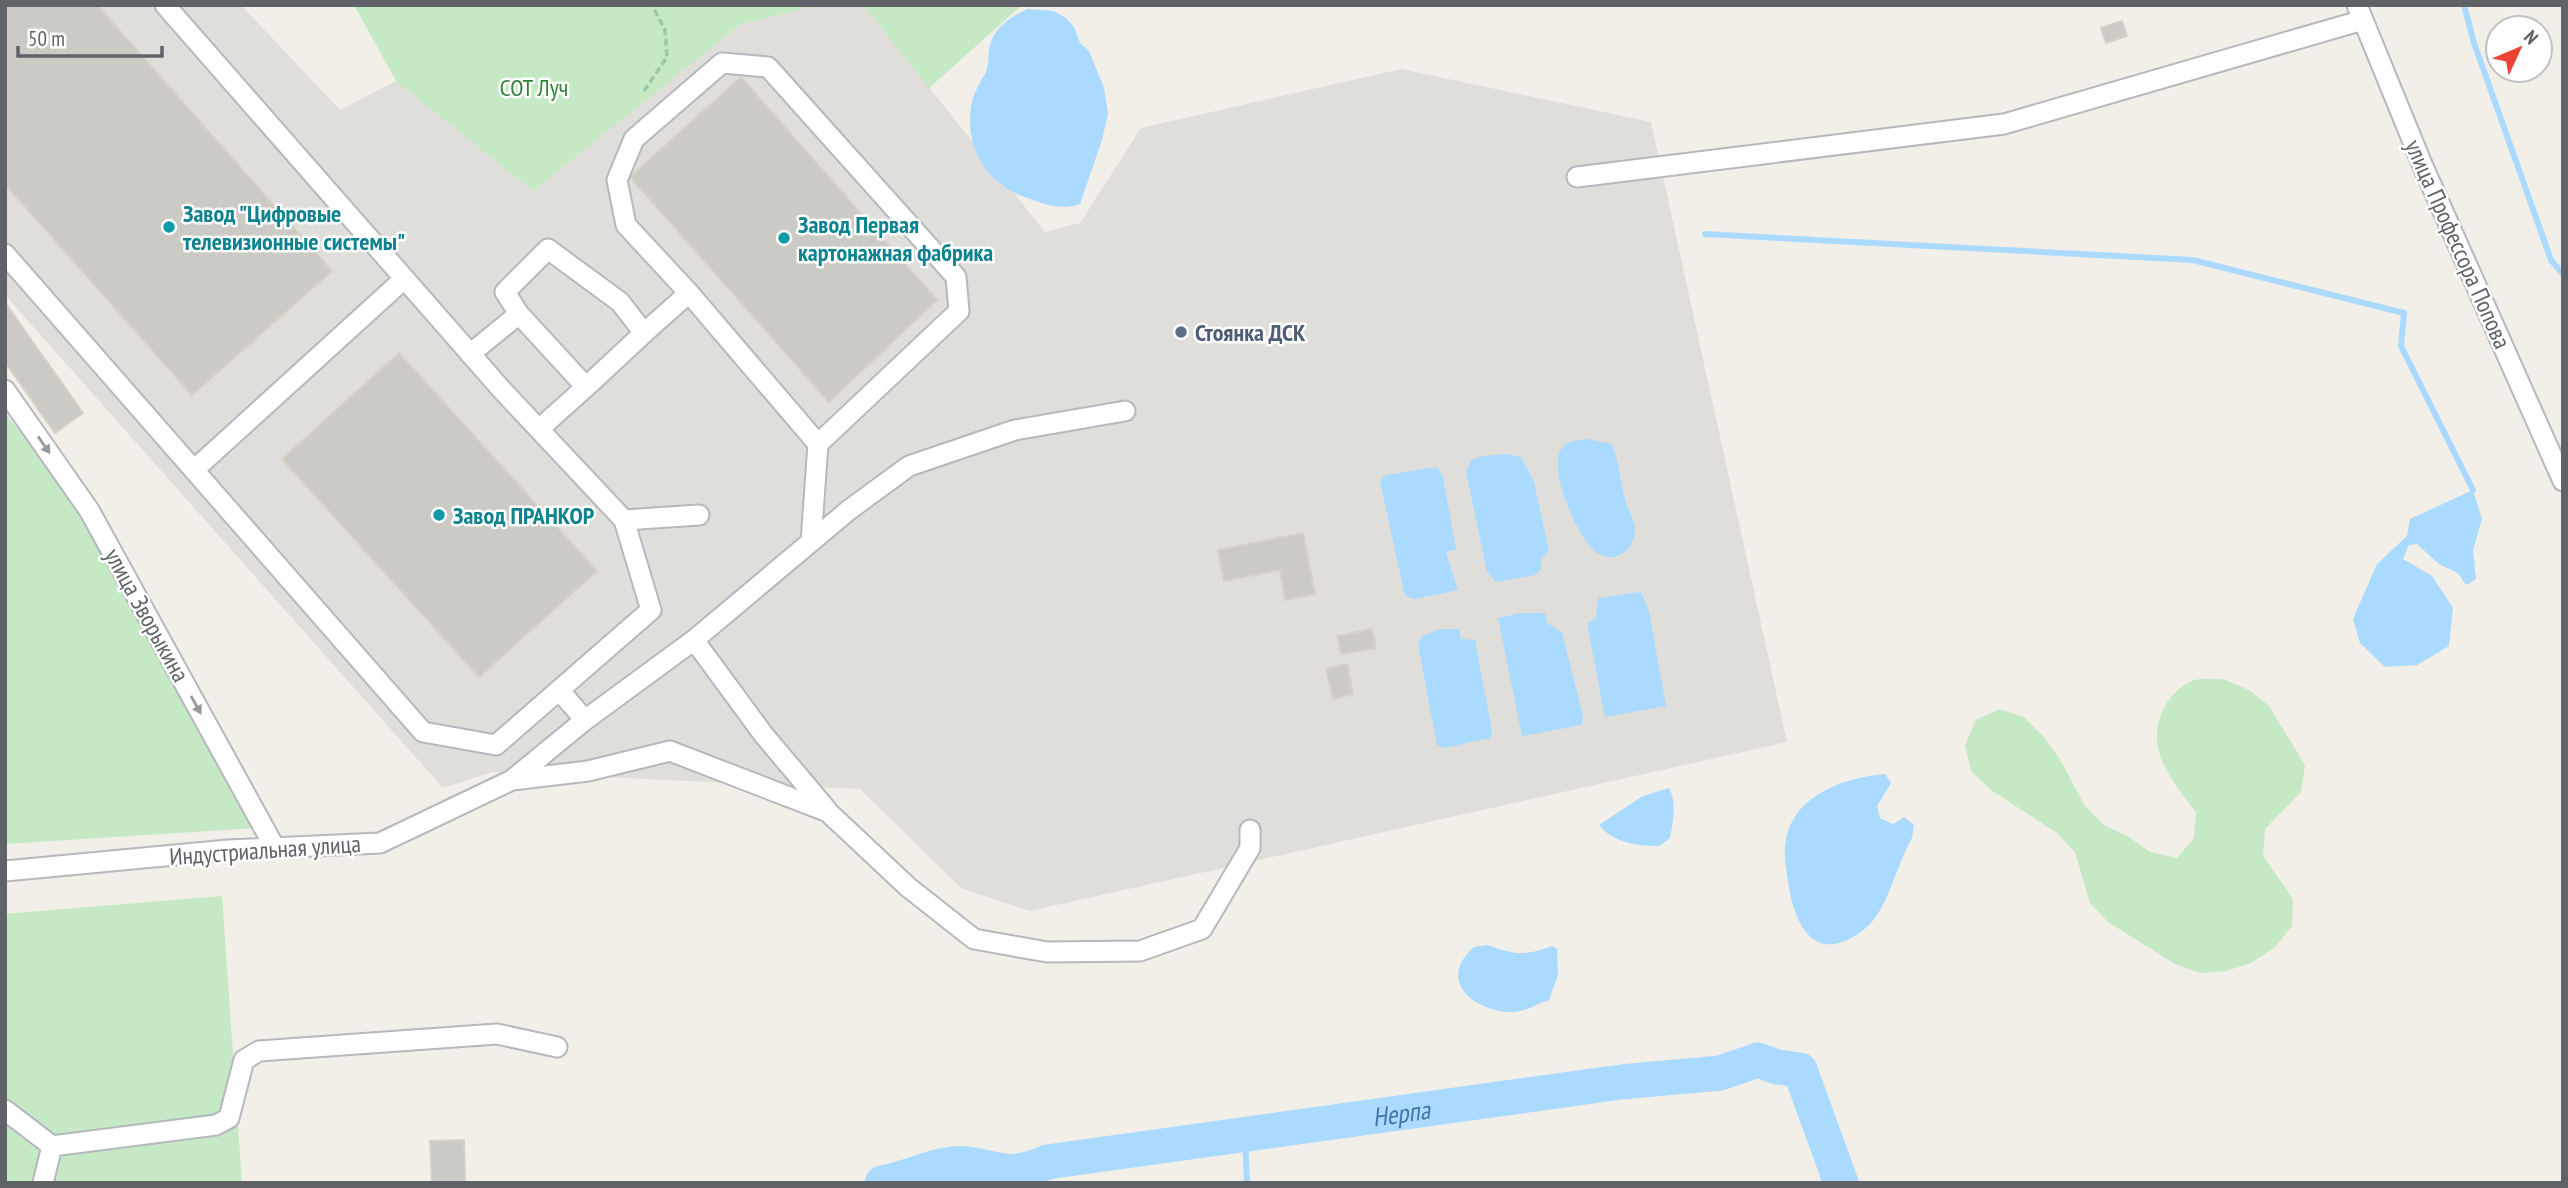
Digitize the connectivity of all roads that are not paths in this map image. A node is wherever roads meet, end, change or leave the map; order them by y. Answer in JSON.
{"nodes":[{"id":1,"x":165,"y":5,"type":"edge"},
{"id":2,"x":2360,"y":13,"type":"edge"},
{"id":3,"x":1577,"y":177,"type":"dead end"},
{"id":4,"x":5,"y":254,"type":"edge"},
{"id":5,"x":404,"y":279,"type":"junction"},
{"id":6,"x":688,"y":293,"type":"junction"},
{"id":7,"x":519,"y":314,"type":"junction"},
{"id":8,"x":644,"y":332,"type":"junction"},
{"id":9,"x":470,"y":354,"type":"junction"},
{"id":10,"x":586,"y":387,"type":"junction"},
{"id":11,"x":6,"y":392,"type":"edge"},
{"id":12,"x":1125,"y":411,"type":"dead end"},
{"id":13,"x":539,"y":429,"type":"junction"},
{"id":14,"x":818,"y":444,"type":"junction"},
{"id":15,"x":195,"y":469,"type":"junction"},
{"id":16,"x":2563,"y":481,"type":"edge"},
{"id":17,"x":699,"y":515,"type":"dead end"},
{"id":18,"x":624,"y":520,"type":"junction"},
{"id":19,"x":811,"y":542,"type":"junction"},
{"id":20,"x":694,"y":640,"type":"junction"},
{"id":21,"x":559,"y":690,"type":"junction"},
{"id":22,"x":585,"y":720,"type":"junction"},
{"id":23,"x":512,"y":780,"type":"junction"},
{"id":24,"x":828,"y":811,"type":"junction"},
{"id":25,"x":1250,"y":830,"type":"dead end"},
{"id":26,"x":275,"y":848,"type":"junction"},
{"id":27,"x":5,"y":871,"type":"edge"},
{"id":28,"x":557,"y":1047,"type":"dead end"},
{"id":29,"x":5,"y":1110,"type":"edge"},
{"id":30,"x":52,"y":1146,"type":"junction"},
{"id":31,"x":43,"y":1183,"type":"edge"}],
"edges":[{"from":1,"to":5,"type":"street"},
{"from":2,"to":3,"type":"street"},
{"from":2,"to":16,"type":"street","name":"улица Профессора Попова"},
{"from":4,"to":15,"type":"street"},
{"from":5,"to":9,"type":"street"},
{"from":5,"to":15,"type":"street"},
{"from":6,"to":8,"type":"street"},
{"from":6,"to":14,"type":"street"},
{"from":6,"to":14,"type":"street"},
{"from":7,"to":8,"type":"street"},
{"from":7,"to":9,"type":"street"},
{"from":7,"to":10,"type":"street"},
{"from":8,"to":10,"type":"street"},
{"from":9,"to":13,"type":"street"},
{"from":10,"to":13,"type":"street"},
{"from":11,"to":26,"type":"street","name":"улица Зворыкина","one_way":true},
{"from":12,"to":19,"type":"street"},
{"from":13,"to":18,"type":"street"},
{"from":14,"to":19,"type":"street"},
{"from":15,"to":21,"type":"street"},
{"from":17,"to":18,"type":"street"},
{"from":18,"to":21,"type":"street"},
{"from":19,"to":20,"type":"street"},
{"from":20,"to":22,"type":"street"},
{"from":20,"to":24,"type":"street"},
{"from":21,"to":22,"type":"street"},
{"from":22,"to":23,"type":"street"},
{"from":23,"to":24,"type":"street"},
{"from":23,"to":26,"type":"street","name":"Индустриальная улица"},
{"from":24,"to":25,"type":"street"},
{"from":26,"to":27,"type":"street","name":"Индустриальная улица"},
{"from":28,"to":30,"type":"street"},
{"from":29,"to":30,"type":"street"},
{"from":30,"to":31,"type":"street"}]}
